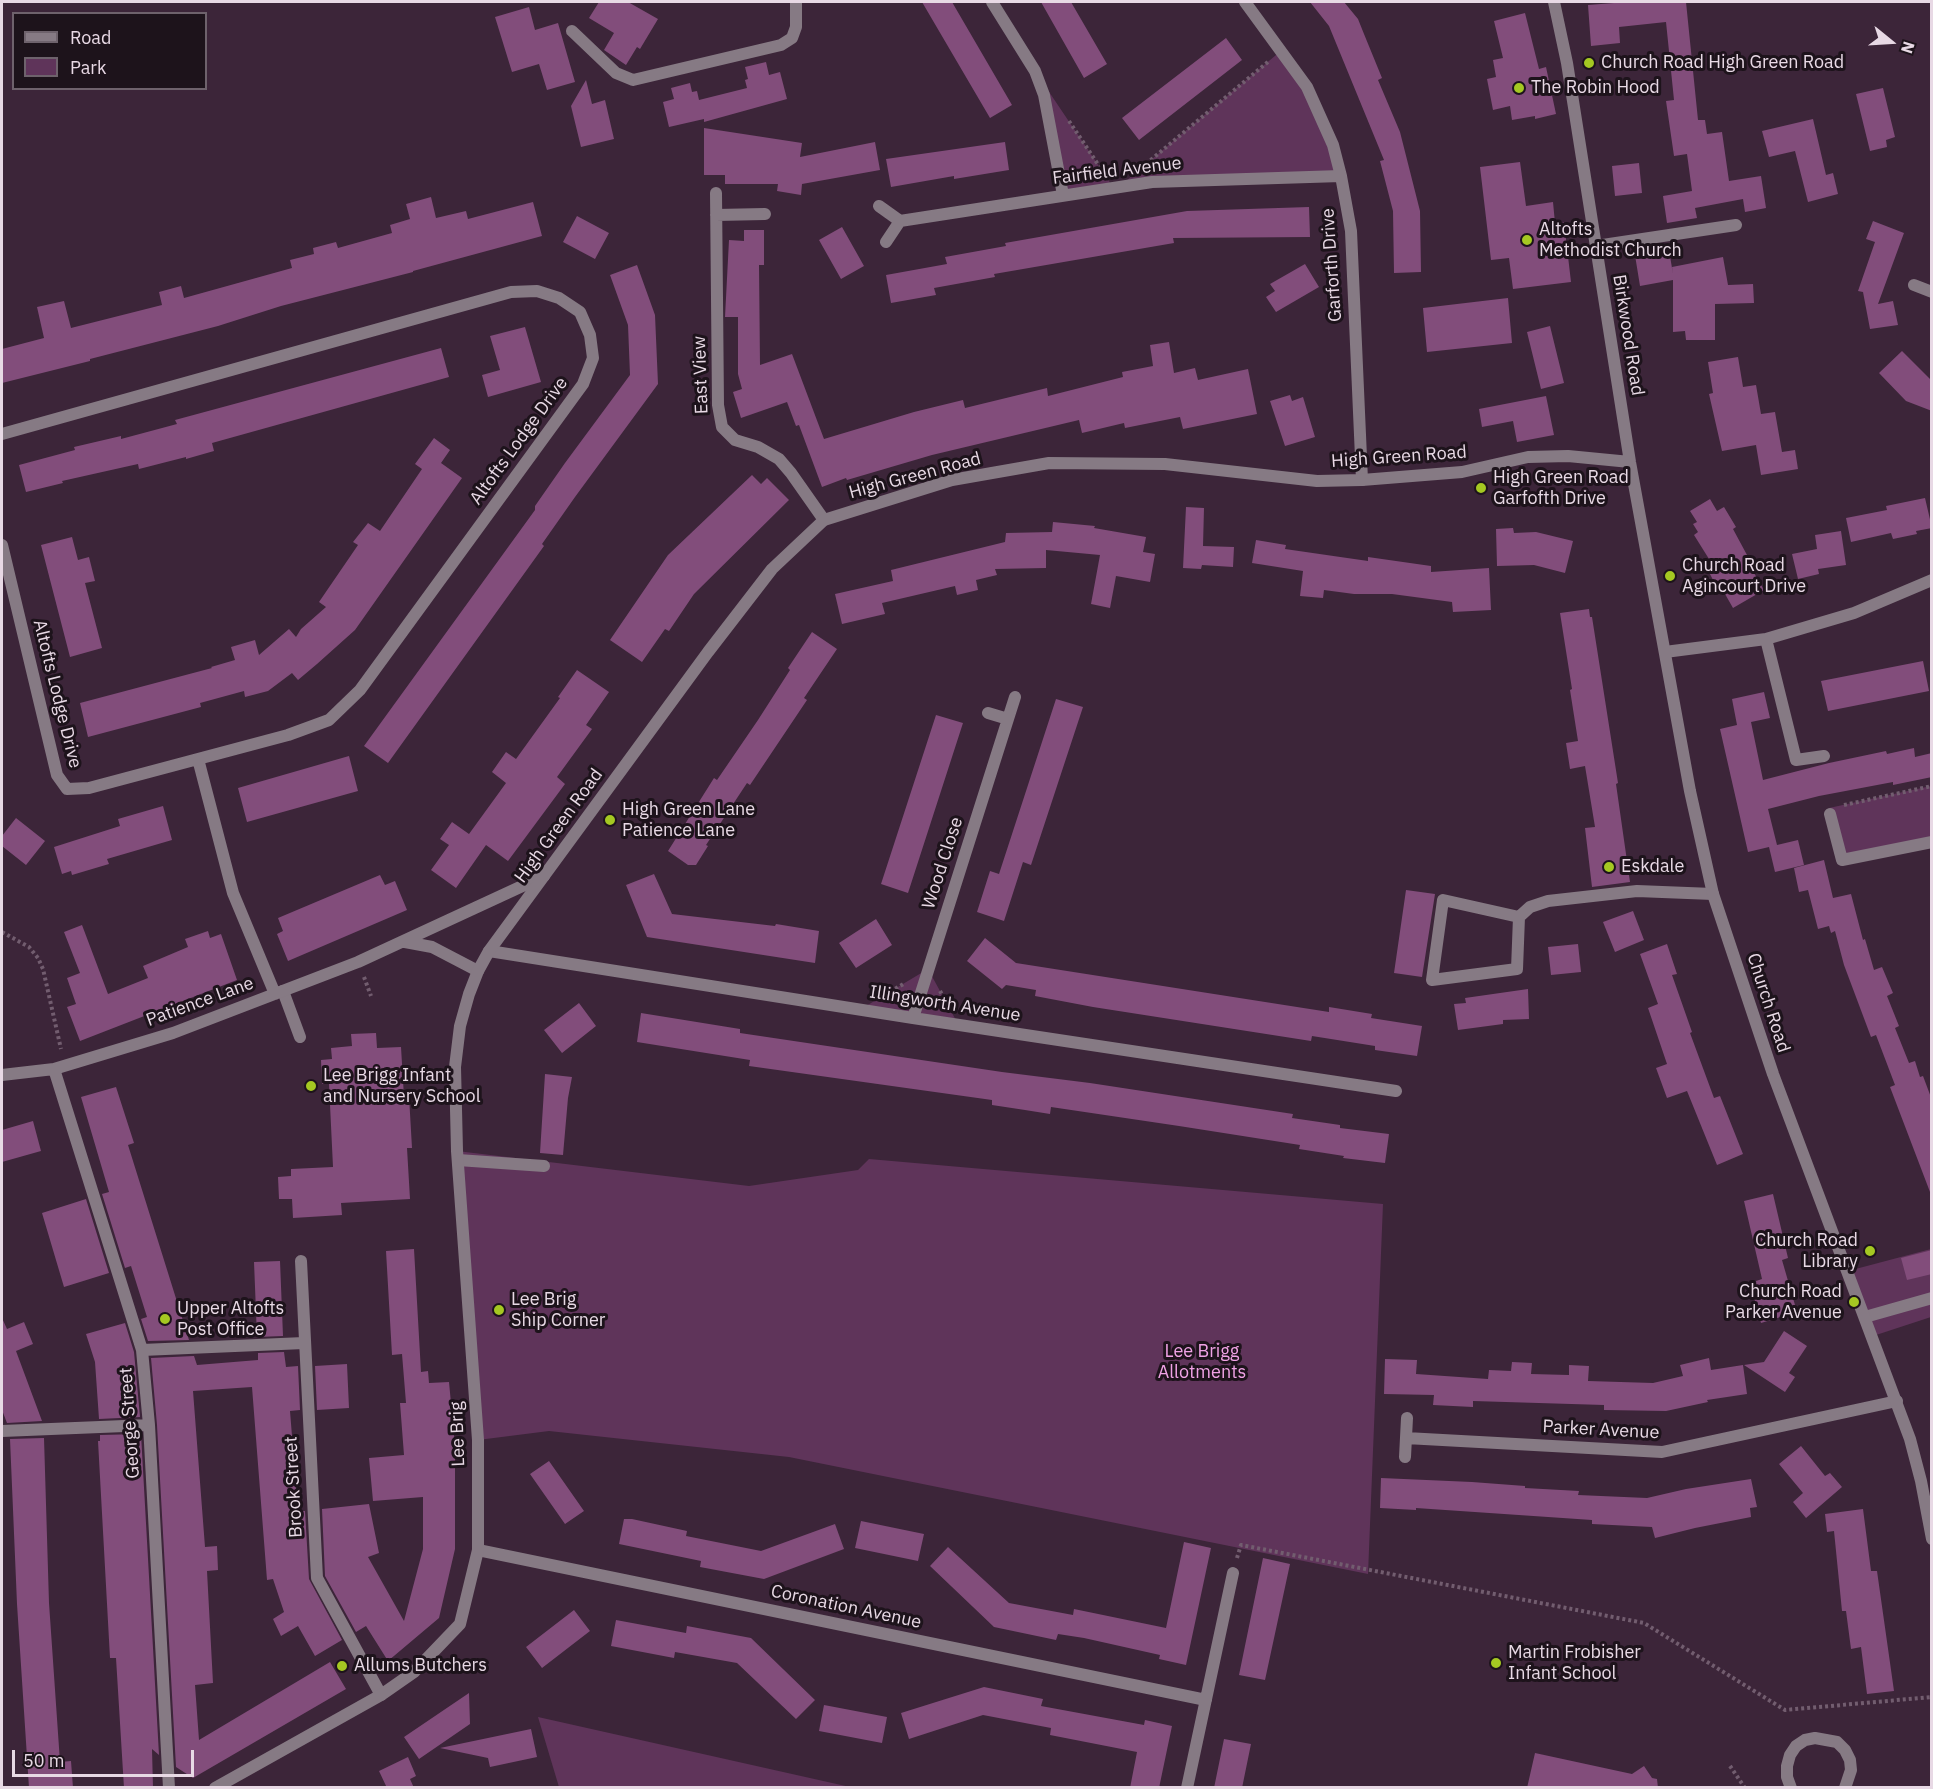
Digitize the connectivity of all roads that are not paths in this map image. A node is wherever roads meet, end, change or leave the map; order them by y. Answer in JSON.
{"nodes":[{"id":1,"x":796,"y":2,"type":"edge"},
{"id":2,"x":992,"y":2,"type":"edge"},
{"id":3,"x":1245,"y":2,"type":"edge"},
{"id":4,"x":1554,"y":2,"type":"edge"},
{"id":5,"x":572,"y":31,"type":"dead end"},
{"id":6,"x":1341,"y":176,"type":"junction"},
{"id":7,"x":716,"y":193,"type":"dead end"},
{"id":8,"x":1063,"y":195,"type":"junction"},
{"id":9,"x":879,"y":206,"type":"dead end"},
{"id":10,"x":765,"y":214,"type":"dead end"},
{"id":11,"x":716,"y":215,"type":"junction"},
{"id":12,"x":900,"y":221,"type":"junction"},
{"id":13,"x":1737,"y":225,"type":"dead end"},
{"id":14,"x":886,"y":242,"type":"dead end"},
{"id":15,"x":1596,"y":246,"type":"junction"},
{"id":16,"x":1914,"y":285,"type":"dead end"},
{"id":17,"x":1932,"y":292,"type":"edge"},
{"id":18,"x":2,"y":434,"type":"edge"},
{"id":19,"x":1630,"y":462,"type":"junction"},
{"id":20,"x":1362,"y":480,"type":"junction"},
{"id":21,"x":824,"y":520,"type":"junction"},
{"id":22,"x":2,"y":545,"type":"edge"},
{"id":23,"x":1932,"y":580,"type":"edge"},
{"id":24,"x":1766,"y":639,"type":"junction"},
{"id":25,"x":1665,"y":652,"type":"junction"},
{"id":26,"x":1015,"y":697,"type":"dead end"},
{"id":27,"x":988,"y":713,"type":"dead end"},
{"id":28,"x":1008,"y":719,"type":"junction"},
{"id":29,"x":1824,"y":756,"type":"dead end"},
{"id":30,"x":198,"y":759,"type":"junction"},
{"id":31,"x":1830,"y":814,"type":"road end"},
{"id":32,"x":1932,"y":842,"type":"edge"},
{"id":33,"x":544,"y":876,"type":"junction"},
{"id":34,"x":1713,"y":894,"type":"junction"},
{"id":35,"x":1519,"y":916,"type":"junction"},
{"id":36,"x":405,"y":942,"type":"junction"},
{"id":37,"x":489,"y":951,"type":"junction"},
{"id":38,"x":478,"y":971,"type":"junction"},
{"id":39,"x":279,"y":992,"type":"junction"},
{"id":40,"x":912,"y":1018,"type":"junction"},
{"id":41,"x":300,"y":1037,"type":"dead end"},
{"id":42,"x":59,"y":1067,"type":"junction"},
{"id":43,"x":2,"y":1075,"type":"edge"},
{"id":44,"x":1396,"y":1091,"type":"dead end"},
{"id":45,"x":458,"y":1160,"type":"junction"},
{"id":46,"x":544,"y":1166,"type":"dead end"},
{"id":47,"x":301,"y":1261,"type":"dead end"},
{"id":48,"x":1932,"y":1298,"type":"edge"},
{"id":49,"x":1865,"y":1317,"type":"junction"},
{"id":50,"x":304,"y":1342,"type":"junction"},
{"id":51,"x":142,"y":1350,"type":"junction"},
{"id":52,"x":1897,"y":1401,"type":"junction"},
{"id":53,"x":1407,"y":1418,"type":"dead end"},
{"id":54,"x":149,"y":1425,"type":"junction"},
{"id":55,"x":2,"y":1431,"type":"edge"},
{"id":56,"x":1406,"y":1438,"type":"junction"},
{"id":57,"x":1405,"y":1457,"type":"dead end"},
{"id":58,"x":1932,"y":1539,"type":"edge"},
{"id":59,"x":478,"y":1550,"type":"junction"},
{"id":60,"x":1233,"y":1574,"type":"road end"},
{"id":61,"x":381,"y":1695,"type":"junction"},
{"id":62,"x":1206,"y":1700,"type":"junction"},
{"id":63,"x":169,"y":1788,"type":"edge"},
{"id":64,"x":215,"y":1788,"type":"edge"},
{"id":65,"x":1187,"y":1788,"type":"edge"},
{"id":66,"x":1791,"y":1788,"type":"edge"},
{"id":67,"x":1845,"y":1788,"type":"edge"}],
"edges":[{"from":1,"to":5,"type":"street"},
{"from":2,"to":8,"type":"street"},
{"from":3,"to":6,"type":"street","name":"Garforth Drive"},
{"from":4,"to":15,"type":"street","name":"Birkwood Road"},
{"from":6,"to":8,"type":"street","name":"Fairfield Avenue"},
{"from":6,"to":20,"type":"street","name":"Garforth Drive"},
{"from":7,"to":11,"type":"street","name":"East View"},
{"from":8,"to":12,"type":"street","name":"Fairfield Avenue"},
{"from":9,"to":12,"type":"street"},
{"from":10,"to":11,"type":"street"},
{"from":11,"to":21,"type":"street","name":"East View"},
{"from":12,"to":14,"type":"street"},
{"from":13,"to":15,"type":"street"},
{"from":15,"to":19,"type":"street","name":"Birkwood Road"},
{"from":16,"to":17,"type":"street"},
{"from":18,"to":30,"type":"street","name":"Altofts Lodge Drive"},
{"from":19,"to":20,"type":"street","name":"High Green Road"},
{"from":19,"to":25,"type":"street","name":"Church Road"},
{"from":20,"to":21,"type":"street","name":"High Green Road"},
{"from":21,"to":33,"type":"street","name":"High Green Road"},
{"from":22,"to":30,"type":"street","name":"Altofts Lodge Drive"},
{"from":23,"to":24,"type":"street"},
{"from":24,"to":25,"type":"street"},
{"from":24,"to":29,"type":"street"},
{"from":25,"to":34,"type":"street","name":"Church Road"},
{"from":26,"to":28,"type":"street","name":"Wood Close"},
{"from":27,"to":28,"type":"street"},
{"from":28,"to":40,"type":"street","name":"Wood Close"},
{"from":30,"to":39,"type":"street"},
{"from":31,"to":32,"type":"street"},
{"from":33,"to":36,"type":"street","name":"Patience Lane"},
{"from":33,"to":37,"type":"street","name":"High Green Road"},
{"from":34,"to":35,"type":"street"},
{"from":34,"to":49,"type":"street","name":"Church Road"},
{"from":35,"to":35,"type":"street"},
{"from":36,"to":38,"type":"street"},
{"from":36,"to":39,"type":"street","name":"Patience Lane"},
{"from":37,"to":38,"type":"street","name":"Lee Brig"},
{"from":37,"to":40,"type":"street","name":"Illingworth Avenue"},
{"from":38,"to":45,"type":"street","name":"Lee Brig"},
{"from":39,"to":41,"type":"street"},
{"from":39,"to":42,"type":"street","name":"Patience Lane"},
{"from":40,"to":44,"type":"street","name":"Illingworth Avenue"},
{"from":42,"to":43,"type":"street","name":"Patience Lane"},
{"from":42,"to":51,"type":"street","name":"George Street"},
{"from":45,"to":46,"type":"street"},
{"from":45,"to":59,"type":"street","name":"Lee Brig"},
{"from":47,"to":50,"type":"street","name":"Brook Street"},
{"from":48,"to":49,"type":"street"},
{"from":49,"to":52,"type":"street","name":"Church Road"},
{"from":50,"to":51,"type":"street"},
{"from":50,"to":61,"type":"street","name":"Brook Street"},
{"from":51,"to":54,"type":"street","name":"George Street"},
{"from":52,"to":56,"type":"street","name":"Parker Avenue"},
{"from":52,"to":58,"type":"street","name":"Church Road"},
{"from":53,"to":56,"type":"street"},
{"from":54,"to":55,"type":"street"},
{"from":54,"to":63,"type":"street","name":"George Street"},
{"from":56,"to":57,"type":"street"},
{"from":59,"to":61,"type":"street","name":"Lee Brig"},
{"from":59,"to":62,"type":"street","name":"Coronation Avenue"},
{"from":60,"to":62,"type":"street"},
{"from":61,"to":64,"type":"street","name":"Lee Brig"},
{"from":62,"to":65,"type":"street"},
{"from":66,"to":67,"type":"street"}]}
